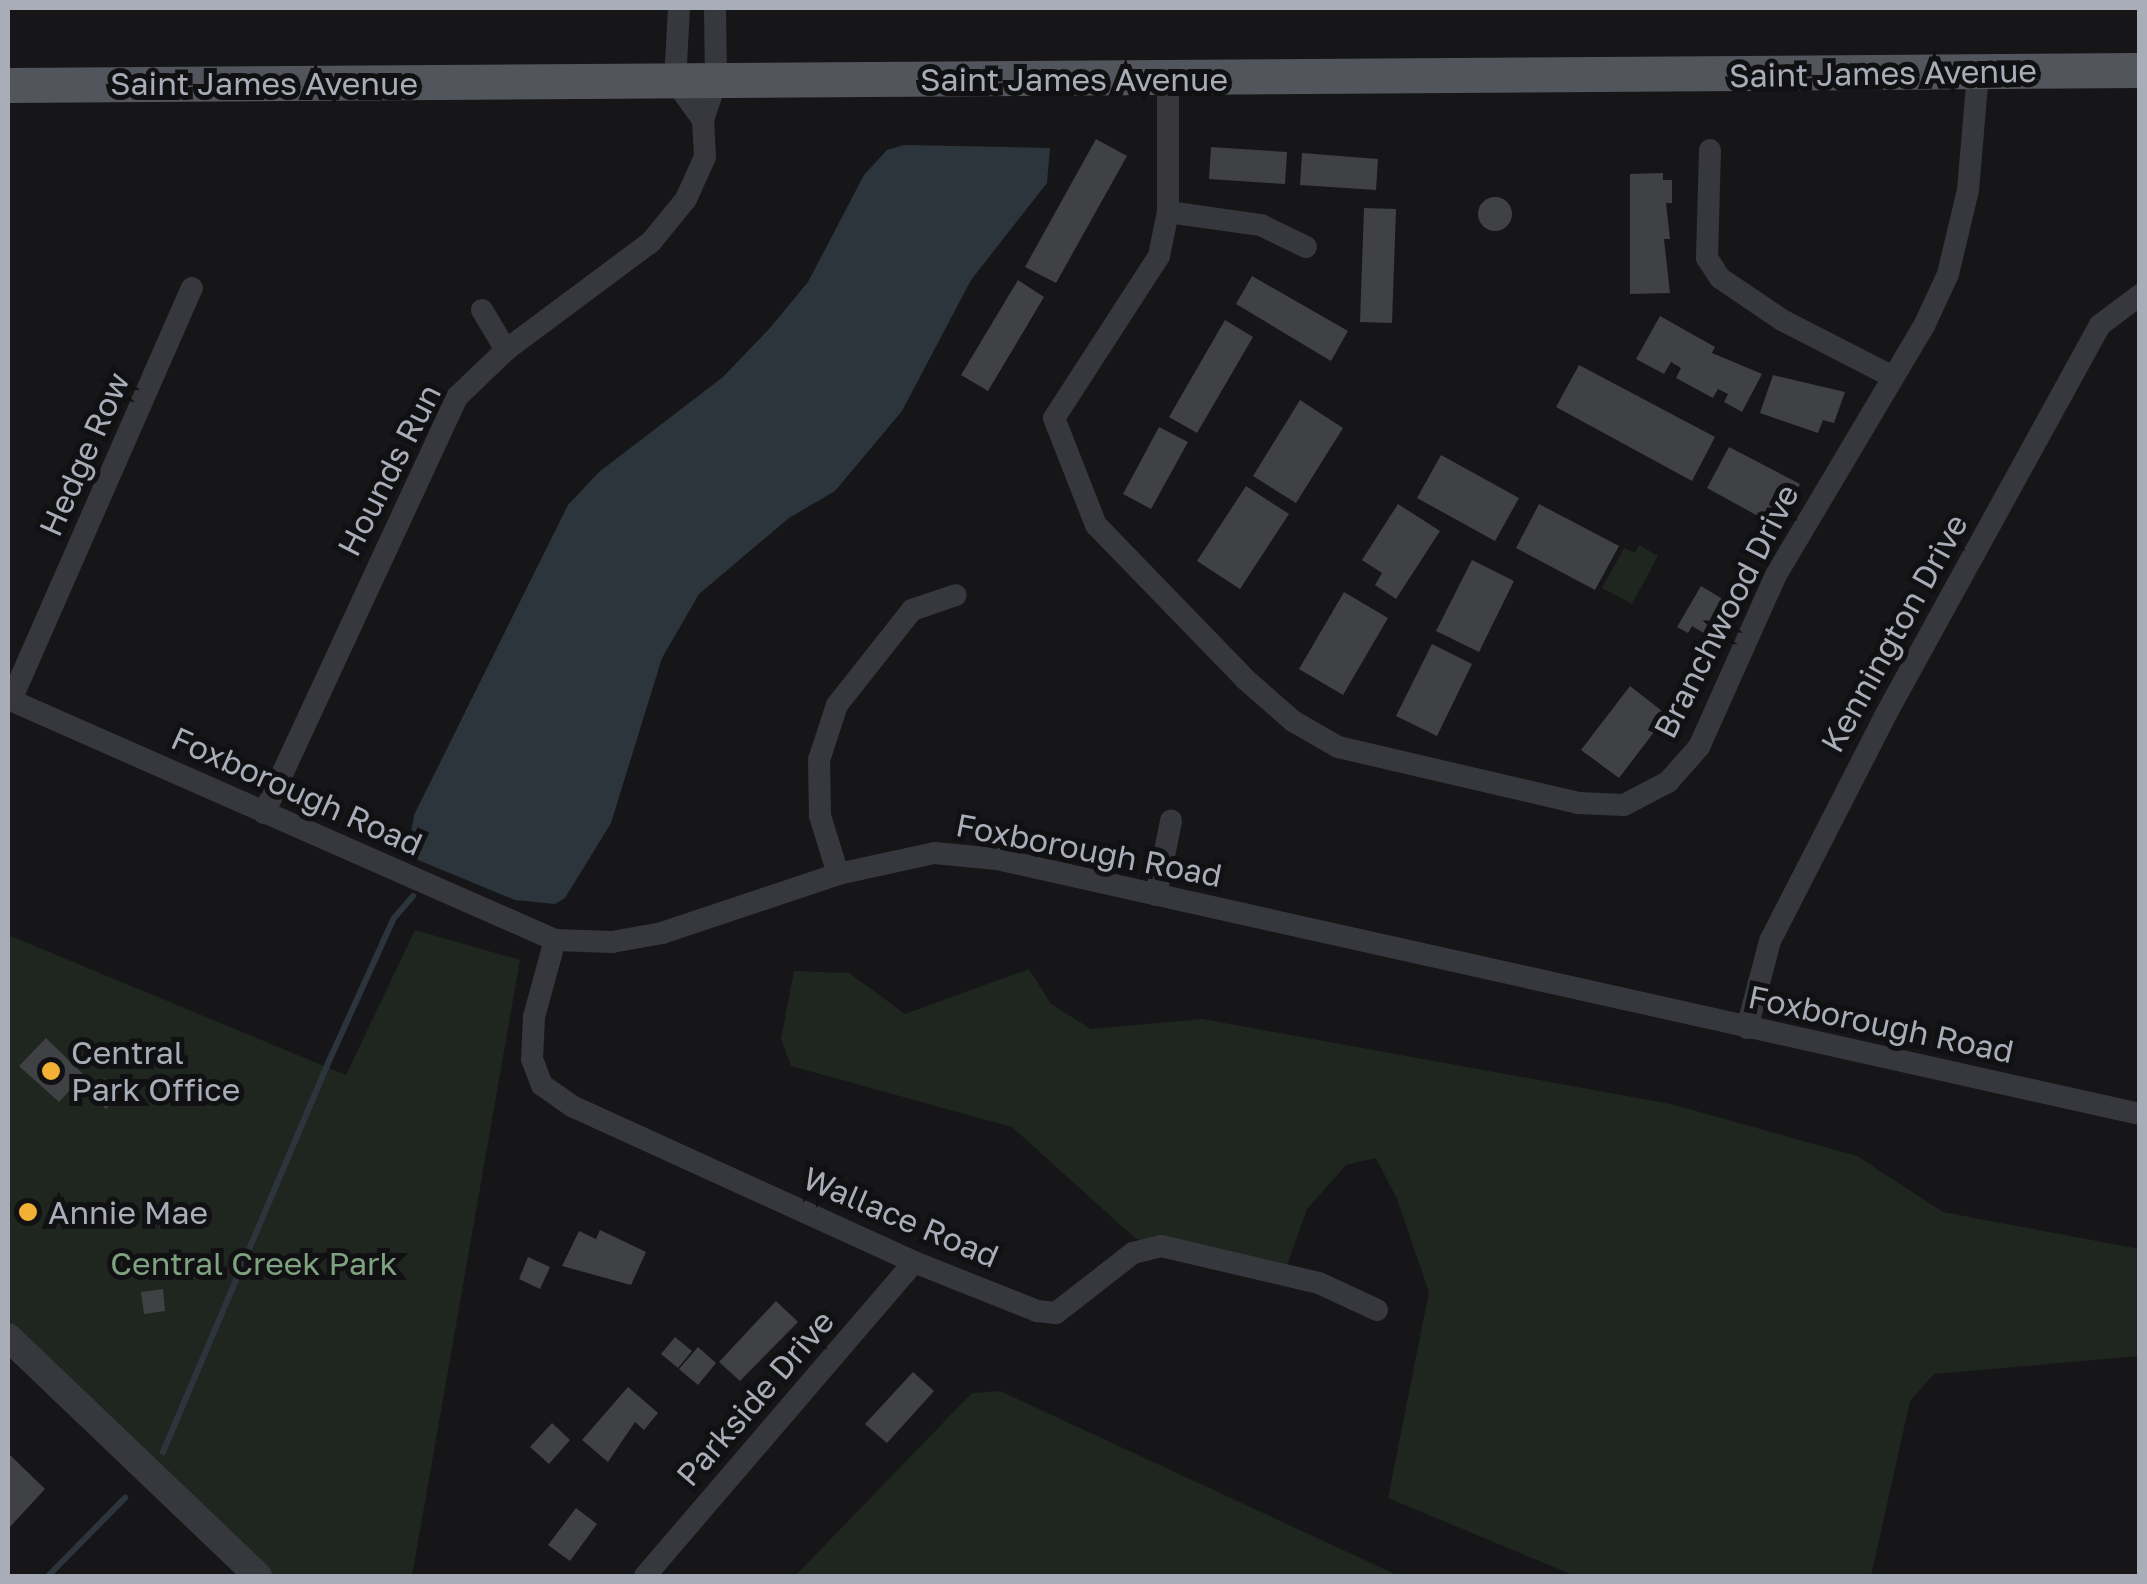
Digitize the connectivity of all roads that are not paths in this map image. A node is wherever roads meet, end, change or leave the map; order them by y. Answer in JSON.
{"nodes":[{"id":1,"x":679,"y":8,"type":"edge"},
{"id":2,"x":715,"y":8,"type":"edge"},
{"id":3,"x":2140,"y":70,"type":"edge"},
{"id":4,"x":1978,"y":73,"type":"junction"},
{"id":5,"x":1168,"y":78,"type":"junction"},
{"id":6,"x":675,"y":81,"type":"junction"},
{"id":7,"x":716,"y":81,"type":"junction"},
{"id":8,"x":8,"y":85,"type":"edge"},
{"id":9,"x":703,"y":120,"type":"junction"},
{"id":10,"x":1710,"y":150,"type":"dead end"},
{"id":11,"x":1168,"y":212,"type":"junction"},
{"id":12,"x":1306,"y":247,"type":"dead end"},
{"id":13,"x":192,"y":288,"type":"dead end"},
{"id":14,"x":2140,"y":295,"type":"edge"},
{"id":15,"x":482,"y":310,"type":"dead end"},
{"id":16,"x":506,"y":350,"type":"junction"},
{"id":17,"x":1893,"y":377,"type":"junction"},
{"id":18,"x":956,"y":595,"type":"dead end"},
{"id":19,"x":9,"y":699,"type":"edge"},
{"id":20,"x":264,"y":813,"type":"junction"},
{"id":21,"x":1171,"y":821,"type":"dead end"},
{"id":22,"x":838,"y":874,"type":"junction"},
{"id":23,"x":1156,"y":894,"type":"junction"},
{"id":24,"x":555,"y":940,"type":"junction"},
{"id":25,"x":1747,"y":1028,"type":"junction"},
{"id":26,"x":2140,"y":1114,"type":"edge"},
{"id":27,"x":914,"y":1262,"type":"junction"},
{"id":28,"x":1377,"y":1310,"type":"dead end"},
{"id":29,"x":8,"y":1337,"type":"edge"},
{"id":30,"x":258,"y":1576,"type":"edge"},
{"id":31,"x":645,"y":1576,"type":"edge"}],
"edges":[{"from":1,"to":6,"type":"street"},
{"from":2,"to":7,"type":"street","name":"Hounds Run"},
{"from":3,"to":4,"type":"main road","name":"Saint James Avenue"},
{"from":4,"to":5,"type":"main road","name":"Saint James Avenue"},
{"from":4,"to":17,"type":"street","name":"Branchwood Drive"},
{"from":5,"to":7,"type":"main road","name":"Saint James Avenue"},
{"from":5,"to":11,"type":"street"},
{"from":6,"to":7,"type":"main road","name":"Saint James Avenue"},
{"from":6,"to":8,"type":"main road","name":"Saint James Avenue"},
{"from":6,"to":9,"type":"street"},
{"from":7,"to":9,"type":"street","name":"Hounds Run"},
{"from":9,"to":16,"type":"street","name":"Hounds Run"},
{"from":10,"to":17,"type":"street"},
{"from":11,"to":12,"type":"street"},
{"from":11,"to":17,"type":"street","name":"Branchwood Drive"},
{"from":13,"to":19,"type":"street","name":"Hedge Row"},
{"from":14,"to":25,"type":"street","name":"Kennington Drive"},
{"from":15,"to":16,"type":"street"},
{"from":16,"to":20,"type":"street","name":"Hounds Run"},
{"from":18,"to":22,"type":"street"},
{"from":19,"to":20,"type":"street","name":"Foxborough Road"},
{"from":20,"to":24,"type":"street","name":"Foxborough Road"},
{"from":21,"to":23,"type":"street"},
{"from":22,"to":23,"type":"street","name":"Foxborough Road"},
{"from":22,"to":24,"type":"street","name":"Foxborough Road"},
{"from":23,"to":25,"type":"street","name":"Foxborough Road"},
{"from":24,"to":27,"type":"street","name":"Wallace Road"},
{"from":25,"to":26,"type":"street","name":"Foxborough Road"},
{"from":27,"to":28,"type":"street","name":"Wallace Road"},
{"from":27,"to":31,"type":"street","name":"Parkside Drive"},
{"from":29,"to":30,"type":"street"}]}
